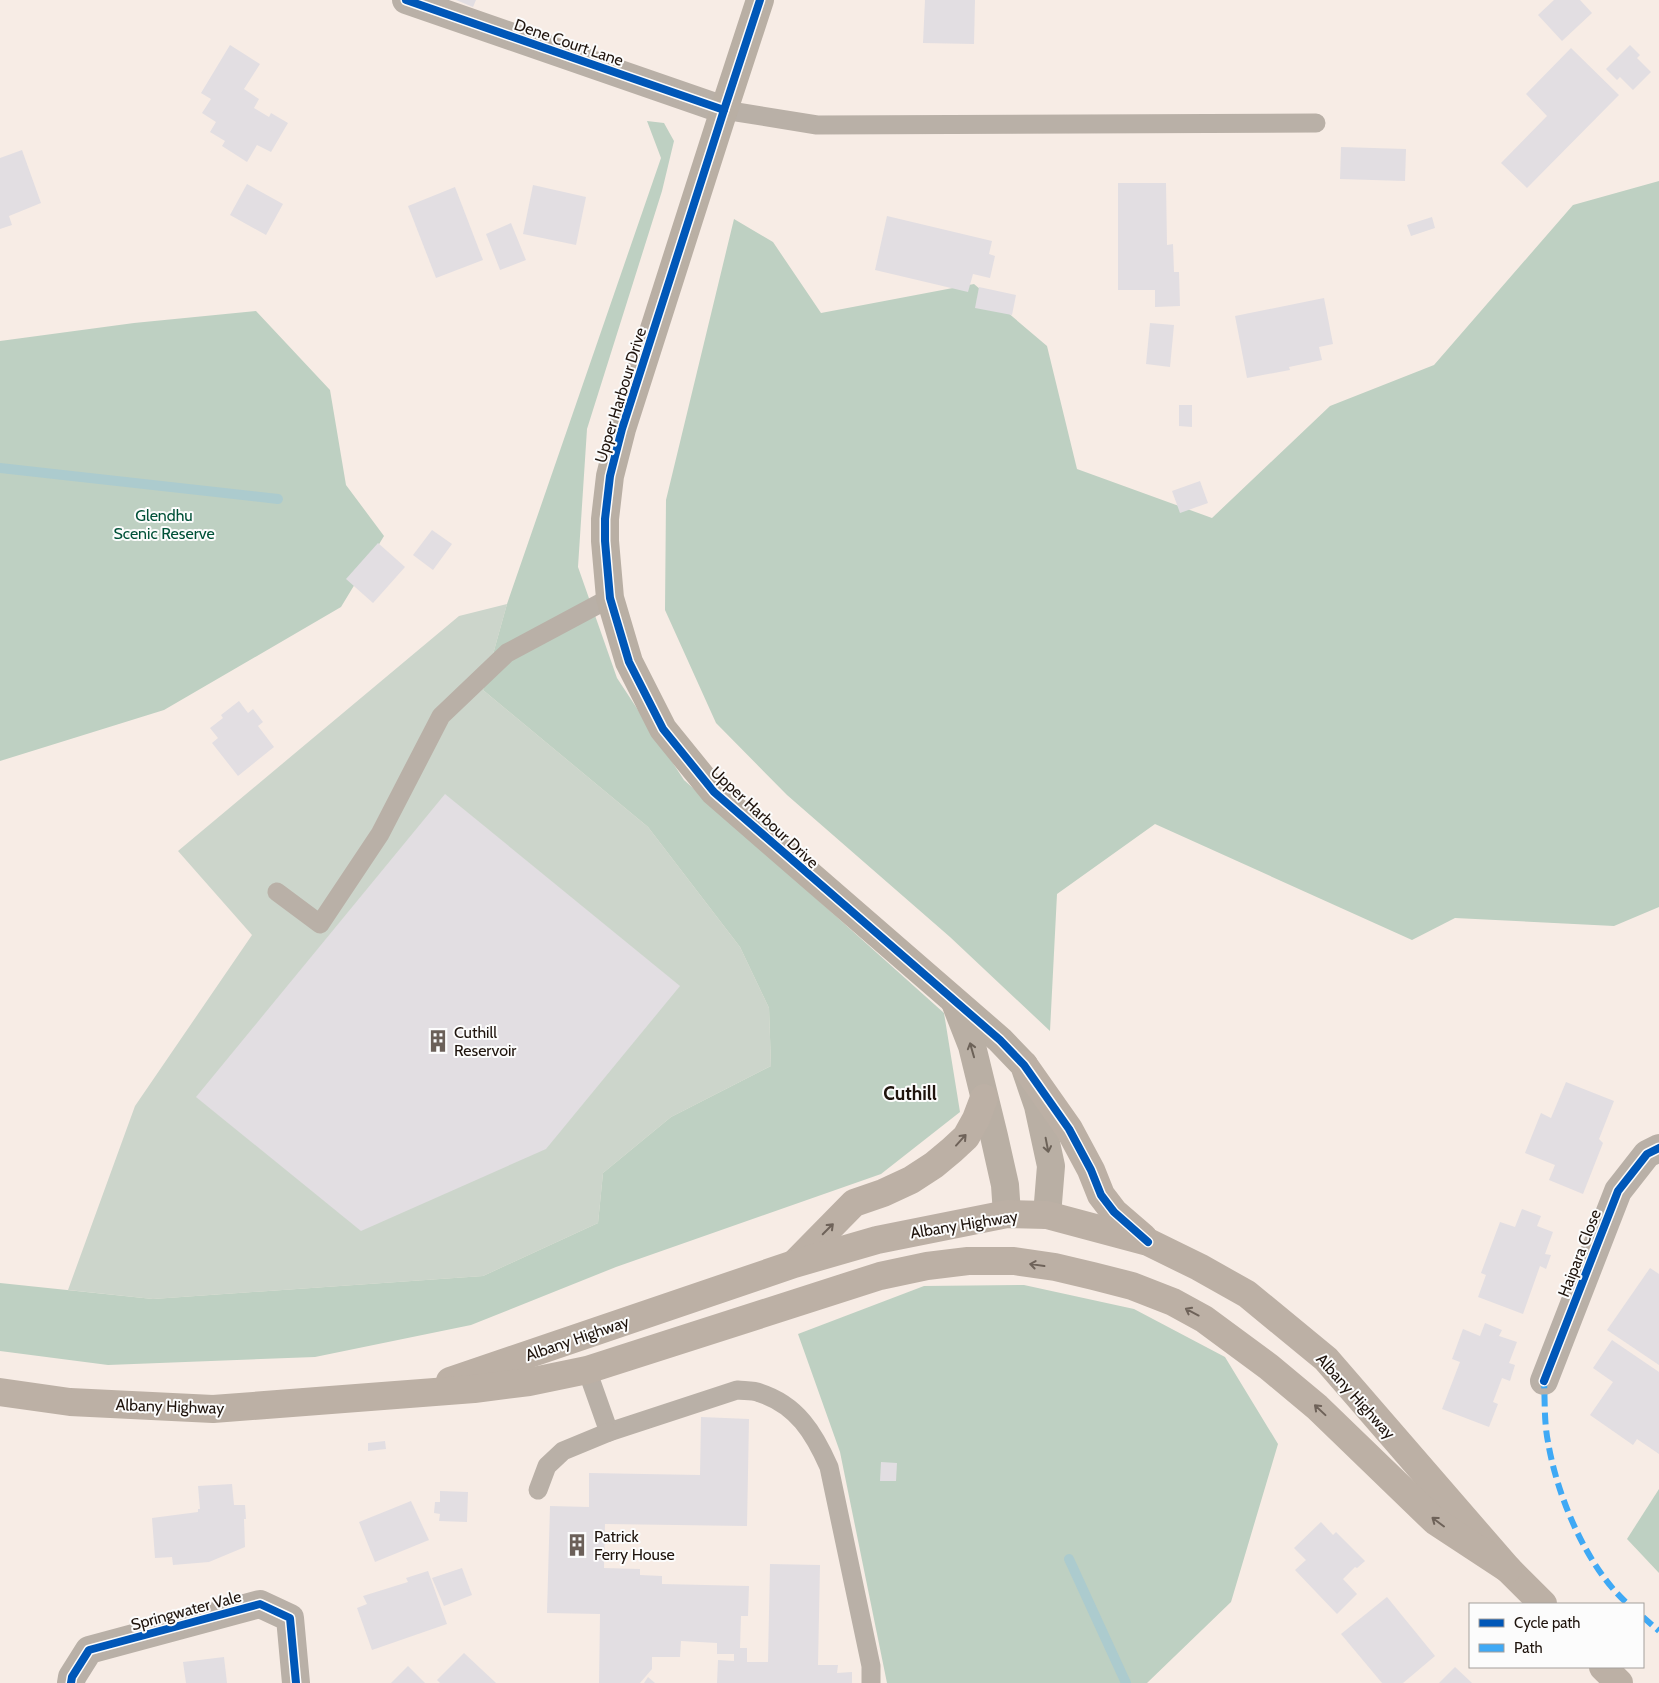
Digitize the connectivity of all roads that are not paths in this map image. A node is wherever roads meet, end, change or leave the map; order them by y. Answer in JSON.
{"nodes":[{"id":1,"x":406,"y":0,"type":"edge"},
{"id":2,"x":760,"y":0,"type":"edge"},
{"id":3,"x":724,"y":110,"type":"junction"},
{"id":4,"x":1316,"y":123,"type":"dead end"},
{"id":5,"x":610,"y":598,"type":"junction"},
{"id":6,"x":277,"y":892,"type":"dead end"},
{"id":7,"x":954,"y":1001,"type":"junction"},
{"id":8,"x":1024,"y":1065,"type":"junction"},
{"id":9,"x":984,"y":1098,"type":"junction"},
{"id":10,"x":1659,"y":1148,"type":"edge"},
{"id":11,"x":1006,"y":1214,"type":"junction"},
{"id":12,"x":1047,"y":1215,"type":"junction"},
{"id":13,"x":1148,"y":1242,"type":"junction"},
{"id":14,"x":794,"y":1264,"type":"junction"},
{"id":15,"x":586,"y":1370,"type":"junction"},
{"id":16,"x":1544,"y":1381,"type":"dead end"},
{"id":17,"x":0,"y":1392,"type":"edge"},
{"id":18,"x":400,"y":1394,"type":"junction"},
{"id":19,"x":609,"y":1432,"type":"junction"},
{"id":20,"x":538,"y":1490,"type":"dead end"},
{"id":21,"x":1508,"y":1569,"type":"junction"},
{"id":22,"x":1541,"y":1603,"type":"edge"},
{"id":23,"x":1604,"y":1668,"type":"edge"},
{"id":24,"x":72,"y":1683,"type":"edge"},
{"id":25,"x":296,"y":1683,"type":"edge"},
{"id":26,"x":871,"y":1683,"type":"edge"},
{"id":27,"x":1619,"y":1683,"type":"edge"}],
"edges":[{"from":1,"to":3,"type":"street","name":"Dene Court Lane"},
{"from":2,"to":3,"type":"main road","name":"Upper Harbour Drive"},
{"from":3,"to":4,"type":"lane"},
{"from":3,"to":5,"type":"main road","name":"Upper Harbour Drive"},
{"from":5,"to":6,"type":"lane"},
{"from":5,"to":7,"type":"main road","name":"Upper Harbour Drive"},
{"from":7,"to":8,"type":"main road","name":"Upper Harbour Drive"},
{"from":9,"to":7,"type":"main road","name":"Upper Harbour Drive","one_way":true},
{"from":8,"to":12,"type":"main road","name":"Upper Harbour Drive","one_way":true},
{"from":8,"to":13,"type":"main road"},
{"from":9,"to":11,"type":"main road","name":"Upper Harbour Drive"},
{"from":14,"to":9,"type":"main road","one_way":true},
{"from":10,"to":16,"type":"street","name":"Haipara Close"},
{"from":11,"to":12,"type":"main road","name":"Albany Highway"},
{"from":11,"to":14,"type":"main road","name":"Albany Highway"},
{"from":12,"to":13,"type":"main road","name":"Albany Highway"},
{"from":13,"to":21,"type":"main road","name":"Albany Highway"},
{"from":14,"to":18,"type":"main road","name":"Albany Highway"},
{"from":15,"to":18,"type":"main road","name":"Albany Highway"},
{"from":15,"to":19,"type":"lane"},
{"from":21,"to":15,"type":"main road","name":"Albany Highway","one_way":true},
{"from":17,"to":18,"type":"main road","name":"Albany Highway"},
{"from":19,"to":20,"type":"lane"},
{"from":19,"to":26,"type":"lane"},
{"from":21,"to":22,"type":"main road","name":"Albany Highway"},
{"from":23,"to":27,"type":"main road"},
{"from":24,"to":25,"type":"street","name":"Springwater Vale"}]}
